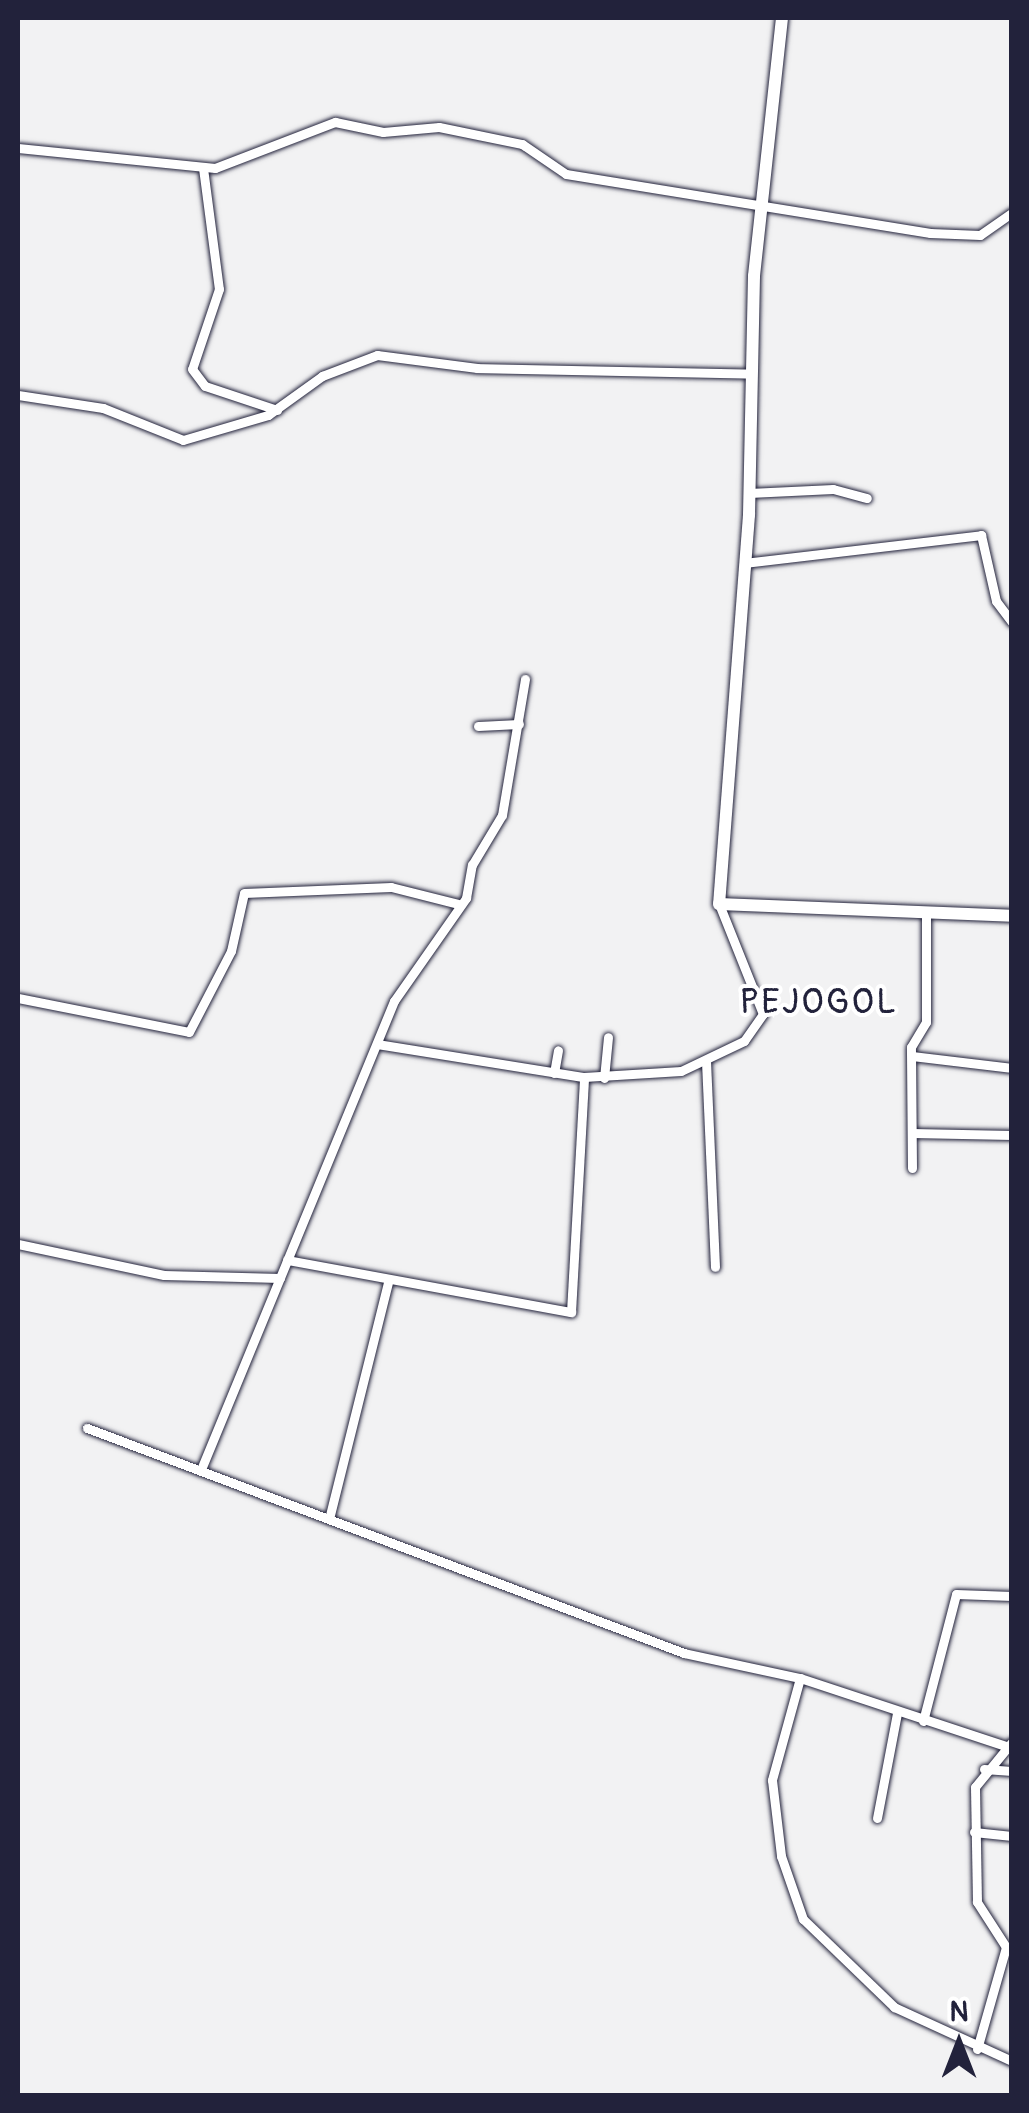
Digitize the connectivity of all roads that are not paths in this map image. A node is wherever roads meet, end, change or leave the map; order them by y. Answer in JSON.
{"nodes":[{"id":1,"x":782,"y":18,"type":"edge"},
{"id":2,"x":18,"y":148,"type":"edge"},
{"id":3,"x":203,"y":168,"type":"junction"},
{"id":4,"x":761,"y":202,"type":"junction"},
{"id":5,"x":1012,"y":213,"type":"edge"},
{"id":6,"x":752,"y":374,"type":"junction"},
{"id":7,"x":18,"y":396,"type":"edge"},
{"id":8,"x":277,"y":410,"type":"junction"},
{"id":9,"x":750,"y":493,"type":"junction"},
{"id":10,"x":866,"y":498,"type":"dead end"},
{"id":11,"x":744,"y":563,"type":"junction"},
{"id":12,"x":1012,"y":622,"type":"edge"},
{"id":13,"x":525,"y":680,"type":"dead end"},
{"id":14,"x":519,"y":724,"type":"junction"},
{"id":15,"x":478,"y":726,"type":"dead end"},
{"id":16,"x":458,"y":904,"type":"junction"},
{"id":17,"x":720,"y":904,"type":"junction"},
{"id":18,"x":1012,"y":916,"type":"edge"},
{"id":19,"x":926,"y":917,"type":"junction"},
{"id":20,"x":18,"y":998,"type":"edge"},
{"id":21,"x":608,"y":1036,"type":"dead end"},
{"id":22,"x":377,"y":1044,"type":"junction"},
{"id":23,"x":558,"y":1050,"type":"dead end"},
{"id":24,"x":912,"y":1056,"type":"junction"},
{"id":25,"x":706,"y":1060,"type":"junction"},
{"id":26,"x":1012,"y":1068,"type":"edge"},
{"id":27,"x":554,"y":1073,"type":"junction"},
{"id":28,"x":584,"y":1077,"type":"junction"},
{"id":29,"x":604,"y":1078,"type":"junction"},
{"id":30,"x":912,"y":1133,"type":"junction"},
{"id":31,"x":1012,"y":1135,"type":"edge"},
{"id":32,"x":912,"y":1168,"type":"dead end"},
{"id":33,"x":18,"y":1244,"type":"edge"},
{"id":34,"x":287,"y":1260,"type":"junction"},
{"id":35,"x":715,"y":1267,"type":"dead end"},
{"id":36,"x":280,"y":1278,"type":"junction"},
{"id":37,"x":389,"y":1279,"type":"junction"},
{"id":38,"x":86,"y":1428,"type":"dead end"},
{"id":39,"x":202,"y":1467,"type":"junction"},
{"id":40,"x":329,"y":1520,"type":"junction"},
{"id":41,"x":1012,"y":1596,"type":"edge"},
{"id":42,"x":800,"y":1678,"type":"junction"},
{"id":43,"x":898,"y":1713,"type":"junction"},
{"id":44,"x":923,"y":1721,"type":"junction"},
{"id":45,"x":1009,"y":1744,"type":"edge"},
{"id":46,"x":984,"y":1770,"type":"junction"},
{"id":47,"x":1012,"y":1771,"type":"edge"},
{"id":48,"x":878,"y":1818,"type":"dead end"},
{"id":49,"x":974,"y":1832,"type":"junction"},
{"id":50,"x":1012,"y":1836,"type":"edge"},
{"id":51,"x":977,"y":2049,"type":"junction"},
{"id":52,"x":1012,"y":2062,"type":"edge"}],
"edges":[{"from":1,"to":4,"type":"street"},
{"from":2,"to":3,"type":"street"},
{"from":3,"to":4,"type":"street"},
{"from":3,"to":8,"type":"street"},
{"from":4,"to":5,"type":"street"},
{"from":4,"to":6,"type":"street"},
{"from":6,"to":8,"type":"street"},
{"from":6,"to":9,"type":"street"},
{"from":7,"to":8,"type":"street"},
{"from":9,"to":10,"type":"street"},
{"from":9,"to":11,"type":"street"},
{"from":11,"to":12,"type":"street"},
{"from":11,"to":17,"type":"street"},
{"from":13,"to":14,"type":"street"},
{"from":14,"to":15,"type":"street"},
{"from":14,"to":16,"type":"street"},
{"from":16,"to":20,"type":"street"},
{"from":16,"to":22,"type":"street"},
{"from":17,"to":19,"type":"street"},
{"from":17,"to":25,"type":"street"},
{"from":18,"to":19,"type":"street"},
{"from":19,"to":24,"type":"street"},
{"from":21,"to":29,"type":"street"},
{"from":22,"to":27,"type":"street"},
{"from":22,"to":34,"type":"street"},
{"from":23,"to":27,"type":"street"},
{"from":24,"to":26,"type":"street"},
{"from":24,"to":30,"type":"street"},
{"from":25,"to":29,"type":"street"},
{"from":25,"to":35,"type":"street"},
{"from":27,"to":28,"type":"street"},
{"from":28,"to":29,"type":"street"},
{"from":28,"to":37,"type":"street"},
{"from":30,"to":31,"type":"street"},
{"from":30,"to":32,"type":"street"},
{"from":33,"to":36,"type":"street"},
{"from":34,"to":36,"type":"street"},
{"from":34,"to":37,"type":"street"},
{"from":36,"to":39,"type":"street"},
{"from":37,"to":40,"type":"street"},
{"from":38,"to":39,"type":"street"},
{"from":39,"to":40,"type":"street"},
{"from":40,"to":42,"type":"street"},
{"from":41,"to":44,"type":"street"},
{"from":42,"to":43,"type":"street"},
{"from":42,"to":51,"type":"street"},
{"from":43,"to":44,"type":"street"},
{"from":43,"to":48,"type":"street"},
{"from":44,"to":45,"type":"street"},
{"from":45,"to":46,"type":"street"},
{"from":46,"to":47,"type":"street"},
{"from":46,"to":49,"type":"street"},
{"from":49,"to":50,"type":"street"},
{"from":49,"to":51,"type":"street"},
{"from":51,"to":52,"type":"street"}]}
